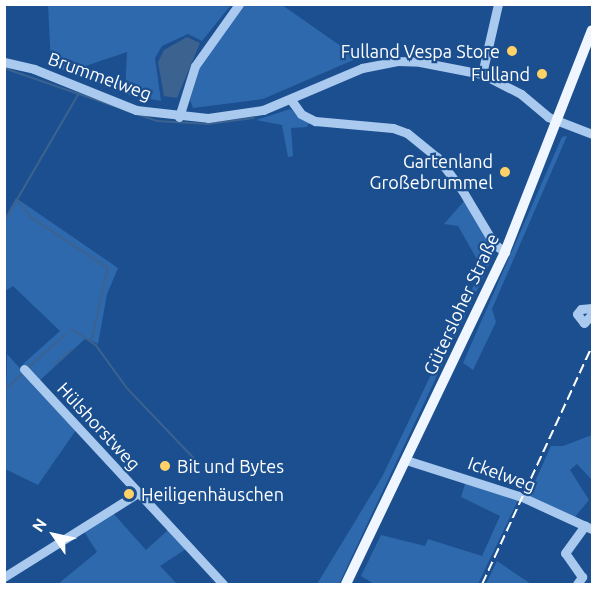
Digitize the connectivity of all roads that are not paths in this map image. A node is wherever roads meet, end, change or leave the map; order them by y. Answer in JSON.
{"nodes":[{"id":1,"x":238,"y":4,"type":"edge"},
{"id":2,"x":498,"y":4,"type":"edge"},
{"id":3,"x":592,"y":30,"type":"edge"},
{"id":4,"x":4,"y":62,"type":"edge"},
{"id":5,"x":482,"y":74,"type":"junction"},
{"id":6,"x":291,"y":100,"type":"junction"},
{"id":7,"x":179,"y":117,"type":"junction"},
{"id":8,"x":558,"y":121,"type":"junction"},
{"id":9,"x":592,"y":134,"type":"edge"},
{"id":10,"x":505,"y":252,"type":"junction"},
{"id":11,"x":592,"y":308,"type":"edge"},
{"id":12,"x":592,"y":314,"type":"edge"},
{"id":13,"x":24,"y":369,"type":"dead end"},
{"id":14,"x":406,"y":460,"type":"junction"},
{"id":15,"x":138,"y":493,"type":"junction"},
{"id":16,"x":589,"y":527,"type":"edge"},
{"id":17,"x":4,"y":577,"type":"edge"},
{"id":18,"x":223,"y":585,"type":"edge"},
{"id":19,"x":346,"y":585,"type":"edge"},
{"id":20,"x":577,"y":585,"type":"edge"}],
"edges":[{"from":1,"to":7,"type":"street"},
{"from":2,"to":5,"type":"street"},
{"from":3,"to":8,"type":"main road","name":"Gütersloher Straße"},
{"from":4,"to":7,"type":"street","name":"Brummelweg"},
{"from":5,"to":6,"type":"street","name":"Brummelweg"},
{"from":5,"to":8,"type":"street","name":"Brummelweg"},
{"from":6,"to":7,"type":"street","name":"Brummelweg"},
{"from":6,"to":10,"type":"street"},
{"from":8,"to":9,"type":"street","name":"Brummelweg"},
{"from":8,"to":10,"type":"main road","name":"Gütersloher Straße"},
{"from":10,"to":14,"type":"main road","name":"Gütersloher Straße"},
{"from":11,"to":12,"type":"street"},
{"from":13,"to":15,"type":"street","name":"Hülshorstweg"},
{"from":14,"to":16,"type":"street","name":"Ickelweg"},
{"from":14,"to":19,"type":"main road","name":"Gütersloher Straße"},
{"from":15,"to":17,"type":"street"},
{"from":15,"to":18,"type":"street","name":"Hülshorstweg"},
{"from":16,"to":20,"type":"street","name":"Ickelweg"}]}
